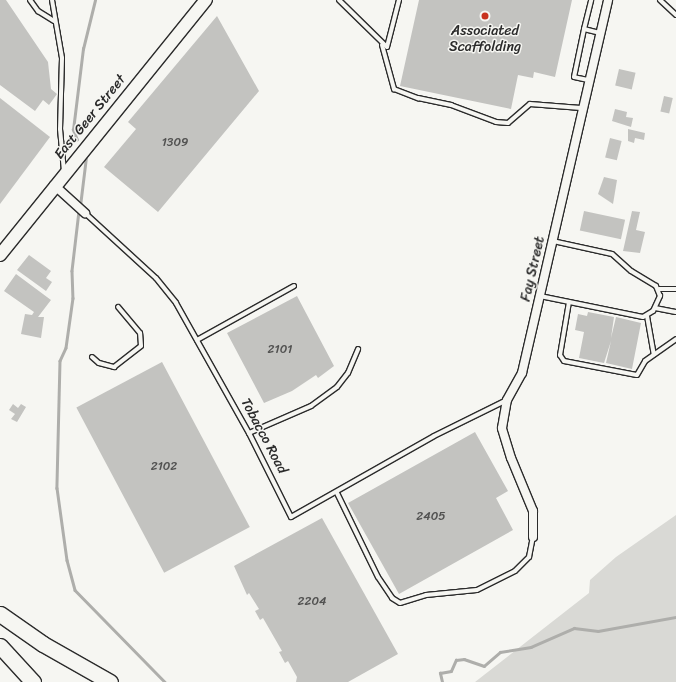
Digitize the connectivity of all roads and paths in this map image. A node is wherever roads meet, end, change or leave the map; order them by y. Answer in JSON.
{"nodes":[{"id":1,"x":30,"y":0,"type":"edge"},
{"id":2,"x":52,"y":0,"type":"edge"},
{"id":3,"x":339,"y":0,"type":"edge"},
{"id":4,"x":399,"y":0,"type":"edge"},
{"id":5,"x":591,"y":0,"type":"edge"},
{"id":6,"x":608,"y":0,"type":"edge"},
{"id":7,"x":660,"y":0,"type":"edge"},
{"id":8,"x":202,"y":2,"type":"edge"},
{"id":9,"x":676,"y":15,"type":"edge"},
{"id":10,"x":54,"y":22,"type":"junction"},
{"id":11,"x":584,"y":29,"type":"junction"},
{"id":12,"x":600,"y":33,"type":"junction"},
{"id":13,"x":382,"y":45,"type":"junction"},
{"id":14,"x":588,"y":80,"type":"junction"},
{"id":15,"x":582,"y":108,"type":"junction"},
{"id":16,"x":64,"y":172,"type":"junction"},
{"id":17,"x":54,"y":184,"type":"junction"},
{"id":18,"x":85,"y":212,"type":"joint"},
{"id":19,"x":552,"y":241,"type":"junction"},
{"id":20,"x":0,"y":255,"type":"edge"},
{"id":21,"x":294,"y":286,"type":"dead end"},
{"id":22,"x":659,"y":289,"type":"junction"},
{"id":23,"x":676,"y":289,"type":"edge"},
{"id":24,"x":540,"y":296,"type":"junction"},
{"id":25,"x":569,"y":302,"type":"junction"},
{"id":26,"x":118,"y":307,"type":"dead end"},
{"id":27,"x":655,"y":308,"type":"junction"},
{"id":28,"x":676,"y":312,"type":"edge"},
{"id":29,"x":647,"y":316,"type":"junction"},
{"id":30,"x":676,"y":339,"type":"edge"},
{"id":31,"x":197,"y":340,"type":"junction"},
{"id":32,"x":358,"y":349,"type":"dead end"},
{"id":33,"x":654,"y":354,"type":"junction"},
{"id":34,"x":92,"y":357,"type":"dead end"},
{"id":35,"x":508,"y":400,"type":"junction"},
{"id":36,"x":249,"y":433,"type":"junction"},
{"id":37,"x":337,"y":492,"type":"junction"},
{"id":38,"x":533,"y":537,"type":"joint"},
{"id":39,"x":0,"y":614,"type":"edge"},
{"id":40,"x":0,"y":646,"type":"edge"},
{"id":41,"x":33,"y":682,"type":"edge"},
{"id":42,"x":110,"y":682,"type":"edge"}],
"edges":[{"from":1,"to":10,"type":"lane"},
{"from":2,"to":10,"type":"lane"},
{"from":3,"to":13,"type":"lane"},
{"from":4,"to":13,"type":"lane"},
{"from":5,"to":11,"type":"lane"},
{"from":6,"to":12,"type":"street","name":"Fay Street"},
{"from":7,"to":9,"type":"lane"},
{"from":8,"to":16,"type":"main road","name":"East Geer Street"},
{"from":10,"to":16,"type":"lane"},
{"from":11,"to":12,"type":"lane"},
{"from":11,"to":14,"type":"lane"},
{"from":12,"to":14,"type":"street","name":"Fay Street"},
{"from":13,"to":15,"type":"lane"},
{"from":14,"to":15,"type":"street","name":"Fay Street"},
{"from":15,"to":19,"type":"street","name":"Fay Street"},
{"from":16,"to":17,"type":"main road","name":"East Geer Street"},
{"from":17,"to":18,"type":"street","name":"Tobacco Road"},
{"from":17,"to":20,"type":"main road","name":"East Geer Street"},
{"from":18,"to":31,"type":"lane","name":"Tobacco Road"},
{"from":19,"to":22,"type":"lane"},
{"from":19,"to":24,"type":"street","name":"Fay Street"},
{"from":21,"to":31,"type":"lane"},
{"from":22,"to":23,"type":"lane"},
{"from":22,"to":27,"type":"lane"},
{"from":24,"to":25,"type":"lane"},
{"from":24,"to":35,"type":"street","name":"Fay Street"},
{"from":25,"to":29,"type":"lane"},
{"from":25,"to":33,"type":"lane"},
{"from":26,"to":34,"type":"lane"},
{"from":27,"to":28,"type":"lane"},
{"from":27,"to":29,"type":"lane"},
{"from":29,"to":33,"type":"lane"},
{"from":30,"to":33,"type":"lane"},
{"from":31,"to":36,"type":"lane","name":"Tobacco Road"},
{"from":32,"to":36,"type":"lane"},
{"from":35,"to":37,"type":"lane","name":"Tobacco Road"},
{"from":35,"to":38,"type":"street","name":"Fay Street"},
{"from":36,"to":37,"type":"lane","name":"Tobacco Road"},
{"from":37,"to":38,"type":"lane"},
{"from":39,"to":42,"type":"highway"},
{"from":40,"to":41,"type":"highway"}]}
